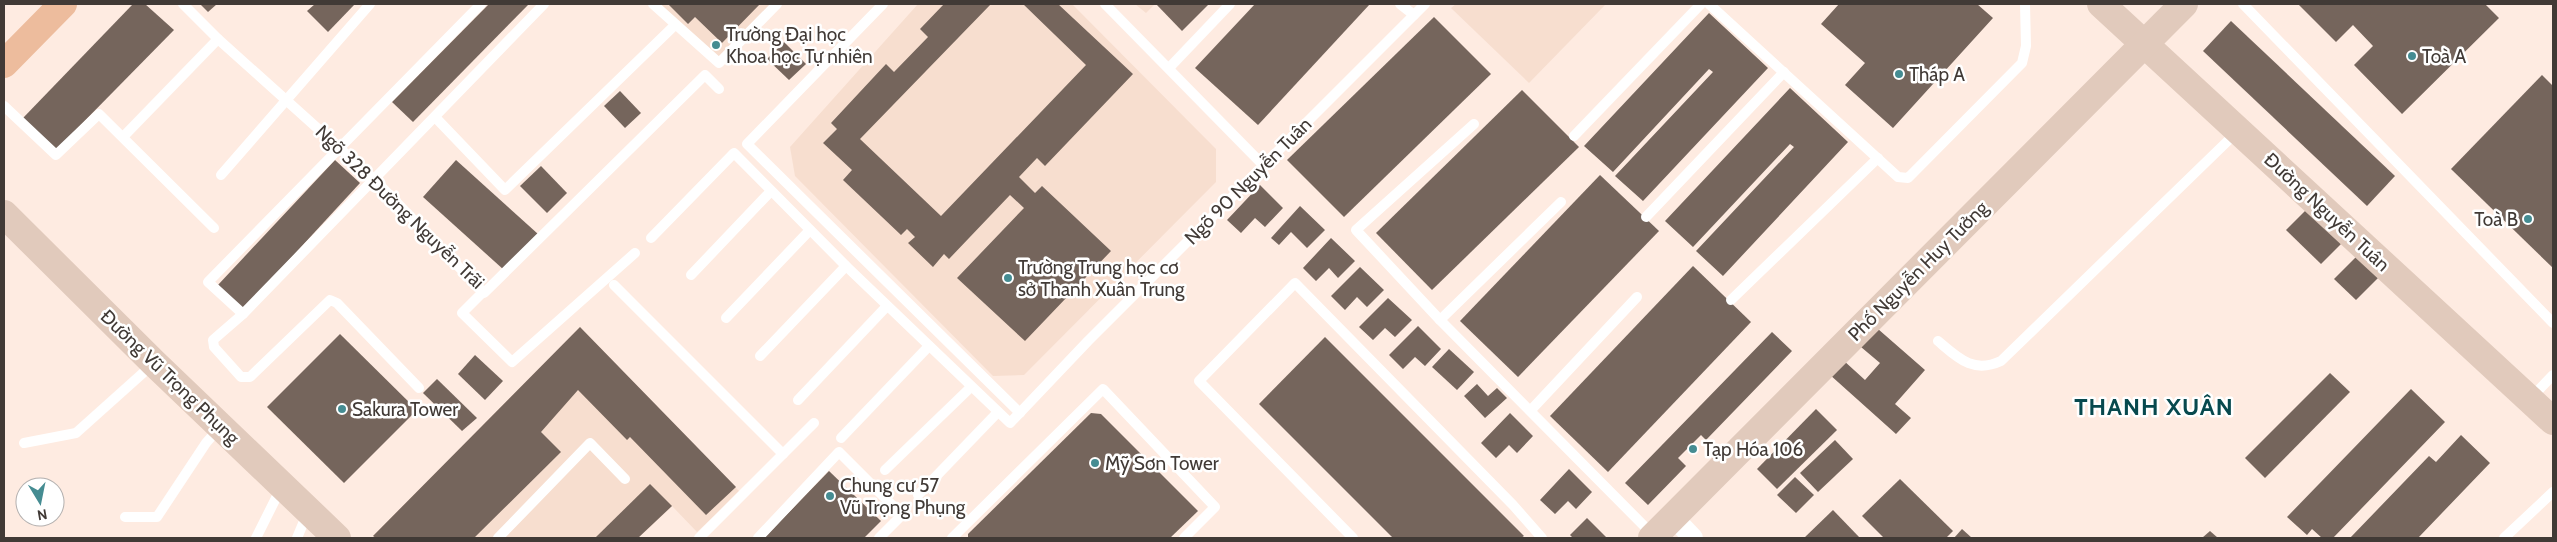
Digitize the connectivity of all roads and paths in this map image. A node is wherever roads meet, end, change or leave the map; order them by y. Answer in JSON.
{"nodes":[{"id":1,"x":63,"y":4,"type":"edge"},
{"id":2,"x":184,"y":4,"type":"edge"},
{"id":3,"x":370,"y":4,"type":"edge"},
{"id":4,"x":481,"y":4,"type":"edge"},
{"id":5,"x":544,"y":4,"type":"edge"},
{"id":6,"x":653,"y":4,"type":"edge"},
{"id":7,"x":777,"y":4,"type":"edge"},
{"id":8,"x":883,"y":4,"type":"edge"},
{"id":9,"x":1105,"y":4,"type":"edge"},
{"id":10,"x":1230,"y":4,"type":"edge"},
{"id":11,"x":1400,"y":4,"type":"edge"},
{"id":12,"x":1425,"y":4,"type":"edge"},
{"id":13,"x":1701,"y":4,"type":"edge"},
{"id":14,"x":1709,"y":4,"type":"edge"},
{"id":15,"x":2025,"y":4,"type":"edge"},
{"id":16,"x":2101,"y":4,"type":"edge"},
{"id":17,"x":2184,"y":4,"type":"edge"},
{"id":18,"x":2243,"y":4,"type":"edge"},
{"id":19,"x":1414,"y":15,"type":"junction"},
{"id":20,"x":675,"y":25,"type":"junction"},
{"id":21,"x":218,"y":39,"type":"junction"},
{"id":22,"x":2145,"y":44,"type":"junction"},
{"id":23,"x":4,"y":64,"type":"edge"},
{"id":24,"x":1169,"y":68,"type":"junction"},
{"id":25,"x":1784,"y":72,"type":"junction"},
{"id":26,"x":720,"y":89,"type":"dead end"},
{"id":27,"x":286,"y":99,"type":"junction"},
{"id":28,"x":4,"y":106,"type":"edge"},
{"id":29,"x":435,"y":117,"type":"junction"},
{"id":30,"x":1474,"y":124,"type":"dead end"},
{"id":31,"x":2238,"y":130,"type":"junction"},
{"id":32,"x":1574,"y":136,"type":"dead end"},
{"id":33,"x":123,"y":137,"type":"junction"},
{"id":34,"x":340,"y":148,"type":"junction"},
{"id":35,"x":1878,"y":158,"type":"junction"},
{"id":36,"x":1264,"y":166,"type":"junction"},
{"id":37,"x":221,"y":175,"type":"dead end"},
{"id":38,"x":375,"y":180,"type":"junction"},
{"id":39,"x":771,"y":191,"type":"junction"},
{"id":40,"x":1561,"y":202,"type":"dead end"},
{"id":41,"x":4,"y":214,"type":"edge"},
{"id":42,"x":1646,"y":217,"type":"dead end"},
{"id":43,"x":214,"y":228,"type":"dead end"},
{"id":44,"x":810,"y":230,"type":"junction"},
{"id":45,"x":651,"y":238,"type":"dead end"},
{"id":46,"x":635,"y":253,"type":"dead end"},
{"id":47,"x":846,"y":266,"type":"junction"},
{"id":48,"x":691,"y":275,"type":"dead end"},
{"id":49,"x":614,"y":285,"type":"dead end"},
{"id":50,"x":483,"y":292,"type":"junction"},
{"id":51,"x":1637,"y":296,"type":"dead end"},
{"id":52,"x":1731,"y":300,"type":"dead end"},
{"id":53,"x":887,"y":306,"type":"junction"},
{"id":54,"x":243,"y":314,"type":"junction"},
{"id":55,"x":726,"y":318,"type":"dead end"},
{"id":56,"x":1440,"y":320,"type":"junction"},
{"id":57,"x":2553,"y":323,"type":"edge"},
{"id":58,"x":1938,"y":341,"type":"dead end"},
{"id":59,"x":929,"y":346,"type":"junction"},
{"id":60,"x":760,"y":356,"type":"dead end"},
{"id":61,"x":154,"y":363,"type":"junction"},
{"id":62,"x":2553,"y":375,"type":"edge"},
{"id":63,"x":971,"y":387,"type":"junction"},
{"id":64,"x":419,"y":388,"type":"dead end"},
{"id":65,"x":2530,"y":398,"type":"junction"},
{"id":66,"x":798,"y":400,"type":"dead end"},
{"id":67,"x":1531,"y":410,"type":"junction"},
{"id":68,"x":998,"y":412,"type":"junction"},
{"id":69,"x":1020,"y":413,"type":"junction"},
{"id":70,"x":2553,"y":421,"type":"edge"},
{"id":71,"x":814,"y":423,"type":"dead end"},
{"id":72,"x":221,"y":425,"type":"junction"},
{"id":73,"x":841,"y":438,"type":"dead end"},
{"id":74,"x":24,"y":443,"type":"dead end"},
{"id":75,"x":783,"y":454,"type":"junction"},
{"id":76,"x":885,"y":470,"type":"dead end"},
{"id":77,"x":625,"y":479,"type":"dead end"},
{"id":78,"x":283,"y":485,"type":"junction"},
{"id":79,"x":2553,"y":492,"type":"edge"},
{"id":80,"x":918,"y":495,"type":"dead end"},
{"id":81,"x":309,"y":510,"type":"junction"},
{"id":82,"x":125,"y":517,"type":"dead end"},
{"id":83,"x":1660,"y":531,"type":"edge"},
{"id":84,"x":256,"y":538,"type":"edge"},
{"id":85,"x":297,"y":538,"type":"edge"},
{"id":86,"x":337,"y":538,"type":"edge"},
{"id":87,"x":498,"y":538,"type":"edge"},
{"id":88,"x":699,"y":538,"type":"edge"},
{"id":89,"x":758,"y":538,"type":"edge"},
{"id":90,"x":879,"y":538,"type":"edge"},
{"id":91,"x":952,"y":538,"type":"edge"},
{"id":92,"x":1184,"y":538,"type":"edge"},
{"id":93,"x":1352,"y":538,"type":"edge"},
{"id":94,"x":1542,"y":538,"type":"edge"},
{"id":95,"x":1693,"y":538,"type":"edge"},
{"id":96,"x":2504,"y":538,"type":"edge"}],
"edges":[{"from":1,"to":23,"type":"main road"},
{"from":2,"to":21,"type":"lane","name":"Ngõ 328 Đường Nguyễn Trãi"},
{"from":3,"to":27,"type":"lane"},
{"from":4,"to":34,"type":"lane"},
{"from":5,"to":29,"type":"lane"},
{"from":6,"to":20,"type":"lane"},
{"from":7,"to":20,"type":"lane"},
{"from":8,"to":69,"type":"lane"},
{"from":9,"to":24,"type":"lane"},
{"from":10,"to":24,"type":"lane"},
{"from":11,"to":19,"type":"lane"},
{"from":12,"to":19,"type":"lane","name":"Ngõ 90 Nguyễn Tuân"},
{"from":13,"to":32,"type":"lane"},
{"from":14,"to":25,"type":"lane"},
{"from":15,"to":35,"type":"lane"},
{"from":16,"to":22,"type":"street","name":"Đường Nguyễn Tuân"},
{"from":17,"to":22,"type":"street","name":"Phố Nguyễn Huy Tưởng"},
{"from":18,"to":57,"type":"lane"},
{"from":19,"to":36,"type":"lane","name":"Ngõ 90 Nguyễn Tuân"},
{"from":20,"to":29,"type":"lane"},
{"from":21,"to":27,"type":"lane","name":"Ngõ 328 Đường Nguyễn Trãi"},
{"from":21,"to":33,"type":"lane"},
{"from":22,"to":31,"type":"street","name":"Đường Nguyễn Tuân"},
{"from":22,"to":83,"type":"street","name":"Phố Nguyễn Huy Tưởng"},
{"from":24,"to":36,"type":"lane"},
{"from":25,"to":35,"type":"lane"},
{"from":25,"to":42,"type":"lane"},
{"from":26,"to":50,"type":"lane","name":"Ngõ 328 Đường Nguyễn Trãi"},
{"from":27,"to":34,"type":"lane","name":"Ngõ 328 Đường Nguyễn Trãi"},
{"from":27,"to":37,"type":"lane"},
{"from":28,"to":33,"type":"lane"},
{"from":29,"to":38,"type":"lane"},
{"from":30,"to":56,"type":"lane"},
{"from":31,"to":58,"type":"lane"},
{"from":31,"to":65,"type":"street","name":"Đường Nguyễn Tuân"},
{"from":33,"to":43,"type":"lane"},
{"from":34,"to":38,"type":"lane","name":"Ngõ 328 Đường Nguyễn Trãi"},
{"from":34,"to":54,"type":"lane"},
{"from":35,"to":52,"type":"lane"},
{"from":36,"to":69,"type":"lane","name":"Ngõ 90 Nguyễn Tuân"},
{"from":38,"to":50,"type":"lane","name":"Ngõ 328 Đường Nguyễn Trãi"},
{"from":38,"to":54,"type":"lane"},
{"from":39,"to":44,"type":"lane"},
{"from":39,"to":45,"type":"lane"},
{"from":39,"to":48,"type":"lane"},
{"from":40,"to":56,"type":"lane"},
{"from":41,"to":61,"type":"street","name":"Đường Vũ Trọng Phụng"},
{"from":44,"to":47,"type":"lane"},
{"from":44,"to":55,"type":"lane"},
{"from":46,"to":50,"type":"lane"},
{"from":47,"to":53,"type":"lane"},
{"from":47,"to":60,"type":"lane"},
{"from":49,"to":75,"type":"lane"},
{"from":51,"to":67,"type":"lane"},
{"from":53,"to":59,"type":"lane"},
{"from":53,"to":66,"type":"lane"},
{"from":54,"to":64,"type":"lane"},
{"from":56,"to":67,"type":"lane"},
{"from":59,"to":63,"type":"lane"},
{"from":59,"to":73,"type":"lane"},
{"from":61,"to":72,"type":"street","name":"Đường Vũ Trọng Phụng"},
{"from":61,"to":74,"type":"lane"},
{"from":62,"to":65,"type":"lane"},
{"from":63,"to":68,"type":"lane"},
{"from":63,"to":76,"type":"lane"},
{"from":65,"to":70,"type":"street","name":"Đường Nguyễn Tuân"},
{"from":67,"to":83,"type":"lane"},
{"from":68,"to":69,"type":"lane","name":"Ngõ 90 Nguyễn Tuân"},
{"from":68,"to":80,"type":"lane"},
{"from":71,"to":75,"type":"lane"},
{"from":72,"to":78,"type":"street","name":"Đường Vũ Trọng Phụng"},
{"from":72,"to":82,"type":"lane"},
{"from":75,"to":88,"type":"lane"},
{"from":77,"to":87,"type":"lane"},
{"from":78,"to":81,"type":"street","name":"Đường Vũ Trọng Phụng"},
{"from":78,"to":84,"type":"lane"},
{"from":79,"to":96,"type":"lane"},
{"from":81,"to":85,"type":"lane"},
{"from":81,"to":86,"type":"street","name":"Đường Vũ Trọng Phụng"},
{"from":83,"to":95,"type":"street"},
{"from":89,"to":90,"type":"lane"},
{"from":91,"to":92,"type":"lane"},
{"from":93,"to":94,"type":"lane"}]}
